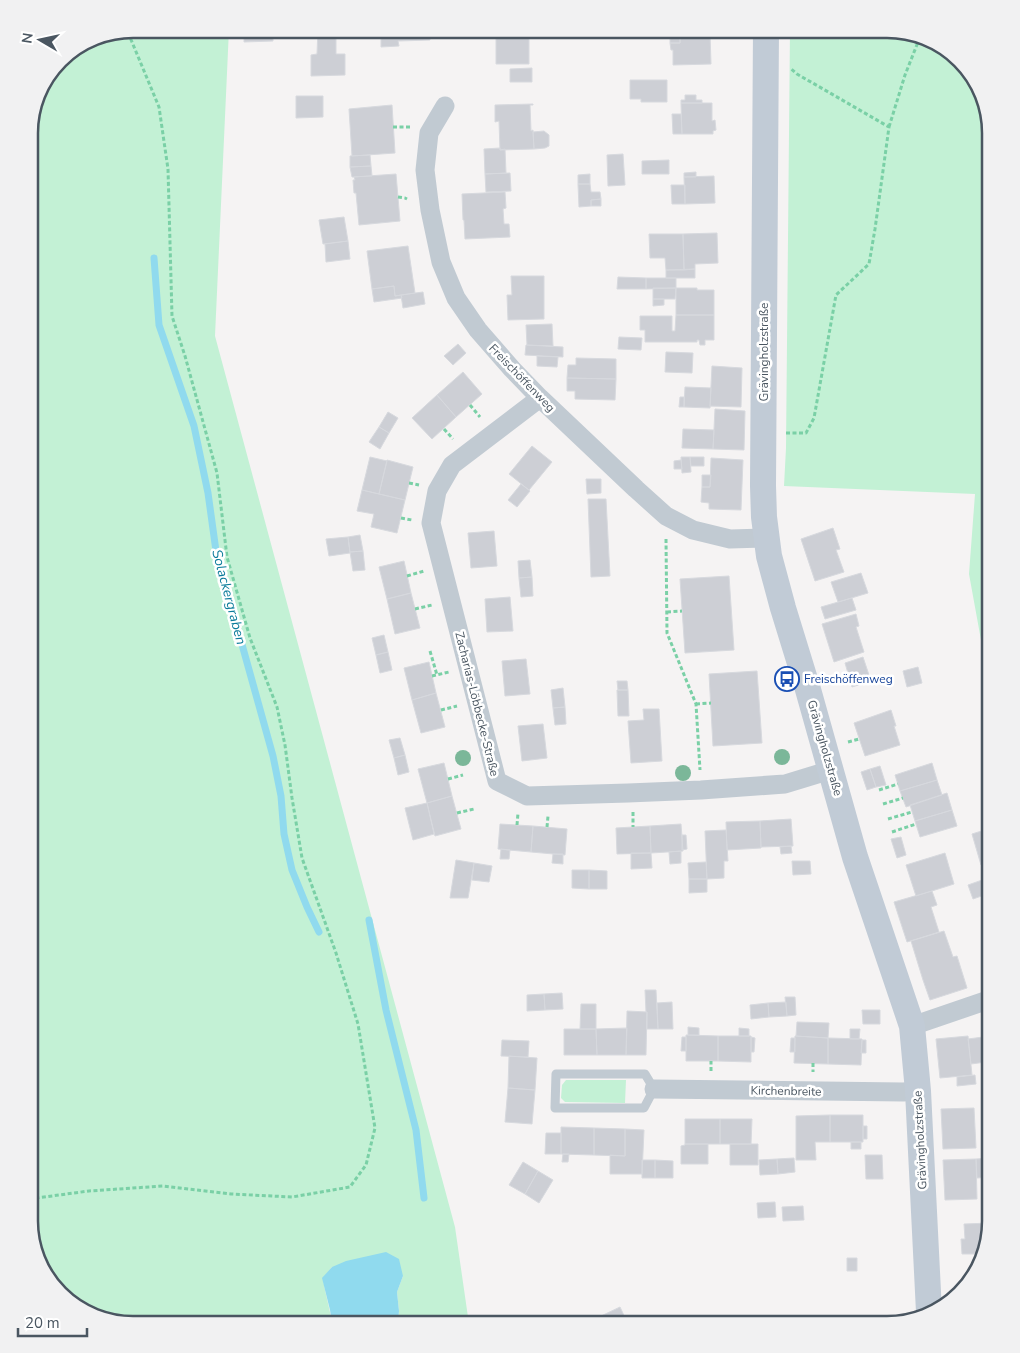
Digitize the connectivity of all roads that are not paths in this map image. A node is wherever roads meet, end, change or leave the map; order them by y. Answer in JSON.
{"nodes":[{"id":1,"x":766,"y":38,"type":"edge"},
{"id":2,"x":444,"y":106,"type":"dead end"},
{"id":3,"x":540,"y":398,"type":"junction"},
{"id":4,"x":766,"y":538,"type":"junction"},
{"id":5,"x":831,"y":770,"type":"junction"},
{"id":6,"x":982,"y":1001,"type":"edge"},
{"id":7,"x":912,"y":1026,"type":"junction"},
{"id":8,"x":654,"y":1089,"type":"junction"},
{"id":9,"x":918,"y":1091,"type":"junction"},
{"id":10,"x":929,"y":1306,"type":"edge"}],
"edges":[{"from":1,"to":4,"type":"main road","name":"Grävingholzstraße"},
{"from":2,"to":3,"type":"street","name":"Freischöffenweg"},
{"from":3,"to":4,"type":"street","name":"Freischöffenweg"},
{"from":3,"to":5,"type":"street","name":"Zacharias-Löbbecke-Straße"},
{"from":4,"to":5,"type":"main road","name":"Grävingholzstraße"},
{"from":5,"to":7,"type":"main road","name":"Grävingholzstraße"},
{"from":6,"to":7,"type":"street"},
{"from":7,"to":9,"type":"main road","name":"Grävingholzstraße"},
{"from":8,"to":8,"type":"lane"},
{"from":8,"to":9,"type":"street","name":"Kirchenbreite"},
{"from":9,"to":10,"type":"main road","name":"Grävingholzstraße"}]}
